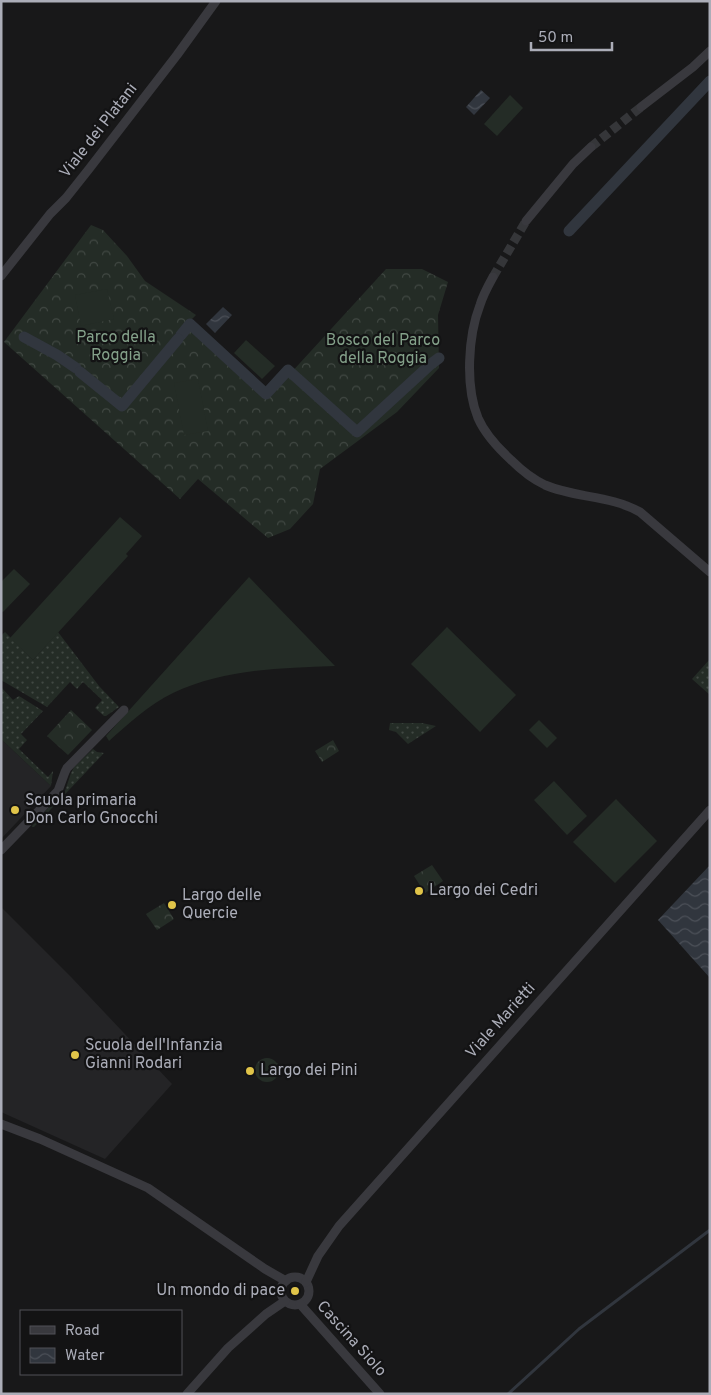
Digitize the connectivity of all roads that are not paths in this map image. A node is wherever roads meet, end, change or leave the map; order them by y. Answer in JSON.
{"nodes":[{"id":1,"x":216,"y":1,"type":"edge"},
{"id":2,"x":710,"y":51,"type":"edge"},
{"id":3,"x":641,"y":107,"type":"tunnel mouth"},
{"id":4,"x":591,"y":147,"type":"tunnel mouth"},
{"id":5,"x":526,"y":221,"type":"tunnel mouth"},
{"id":6,"x":1,"y":276,"type":"edge"},
{"id":7,"x":493,"y":277,"type":"tunnel mouth"},
{"id":8,"x":710,"y":572,"type":"edge"},
{"id":9,"x":124,"y":710,"type":"dead end"},
{"id":10,"x":710,"y":810,"type":"edge"},
{"id":11,"x":1,"y":850,"type":"edge"},
{"id":12,"x":1,"y":1124,"type":"edge"},
{"id":13,"x":302,"y":1280,"type":"junction"},
{"id":14,"x":283,"y":1291,"type":"junction"},
{"id":15,"x":300,"y":1304,"type":"junction"},
{"id":16,"x":187,"y":1394,"type":"edge"},
{"id":17,"x":380,"y":1394,"type":"edge"}],
"edges":[{"from":1,"to":6,"type":"street","name":"Viale dei Platani"},
{"from":2,"to":3,"type":"street"},
{"from":4,"to":5,"type":"street"},
{"from":7,"to":8,"type":"street"},
{"from":9,"to":11,"type":"street"},
{"from":10,"to":13,"type":"street","name":"Viale Marietti"},
{"from":12,"to":14,"type":"street"},
{"from":13,"to":14,"type":"street"},
{"from":13,"to":15,"type":"street"},
{"from":14,"to":15,"type":"street"},
{"from":14,"to":16,"type":"street"},
{"from":15,"to":17,"type":"street","name":"Cascina Siolo"}]}
